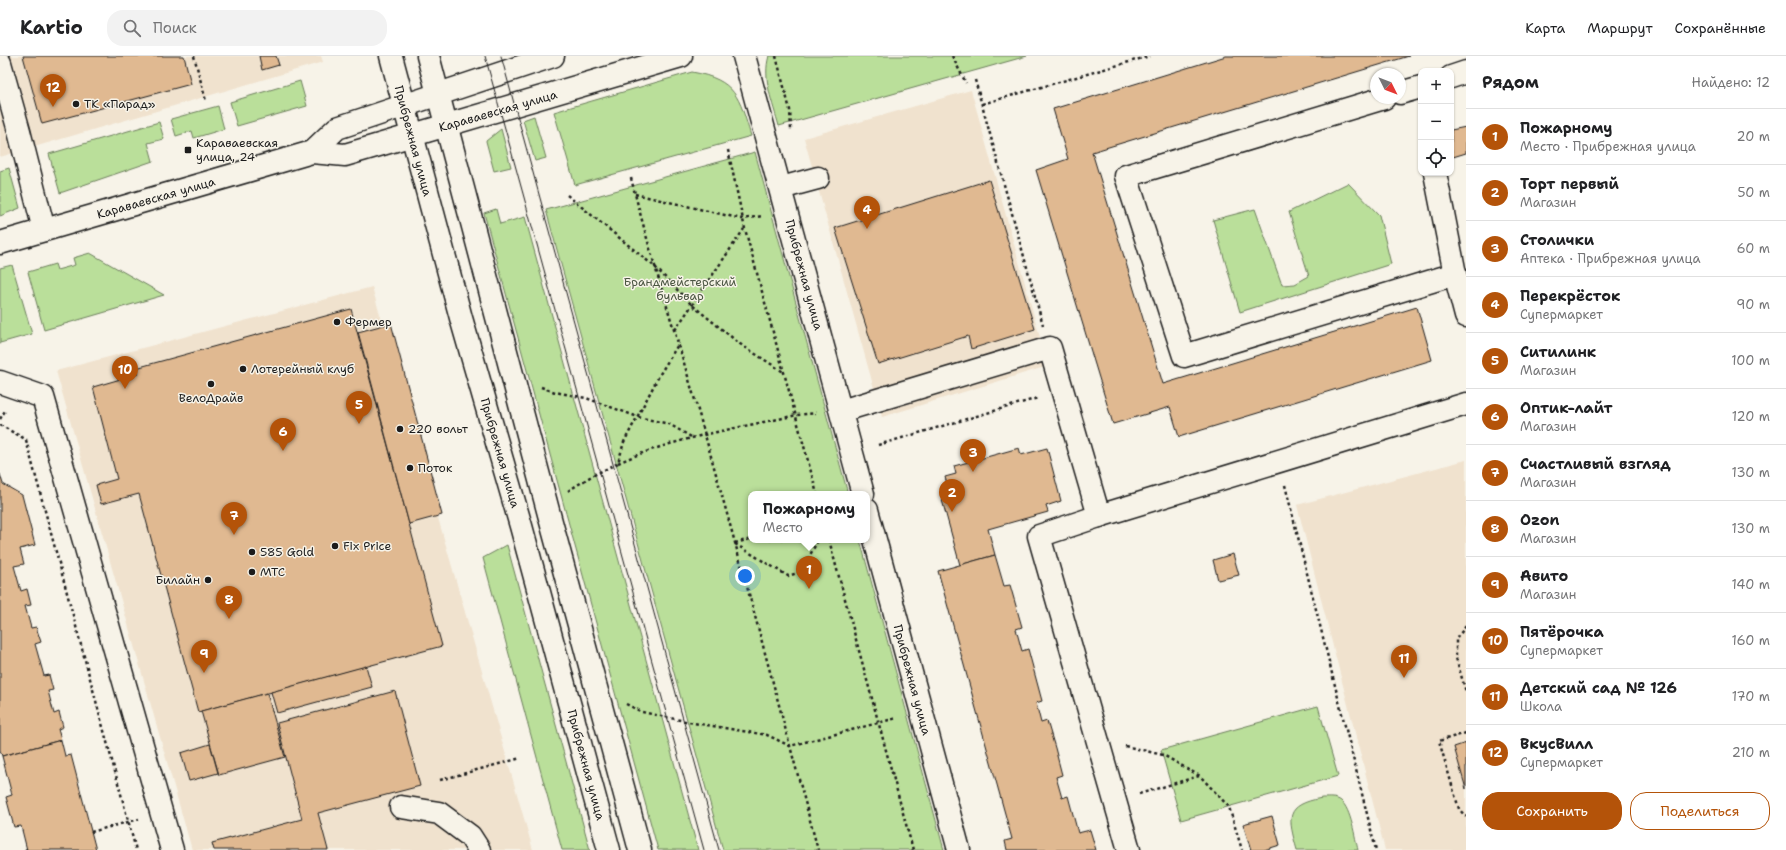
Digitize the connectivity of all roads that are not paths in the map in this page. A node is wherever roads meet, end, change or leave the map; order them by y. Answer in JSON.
{"nodes":[{"id":1,"x":391,"y":56,"type":"edge"},
{"id":2,"x":428,"y":56,"type":"edge"},
{"id":3,"x":553,"y":56,"type":"edge"},
{"id":4,"x":682,"y":56,"type":"edge"},
{"id":5,"x":744,"y":56,"type":"edge"},
{"id":6,"x":0,"y":63,"type":"edge"},
{"id":7,"x":1466,"y":72,"type":"edge"},
{"id":8,"x":1454,"y":76,"type":"edge"},
{"id":9,"x":438,"y":94,"type":"junction"},
{"id":10,"x":1370,"y":102,"type":"edge"},
{"id":11,"x":404,"y":106,"type":"junction"},
{"id":12,"x":447,"y":126,"type":"junction"},
{"id":13,"x":412,"y":136,"type":"junction"},
{"id":14,"x":312,"y":152,"type":"junction"},
{"id":15,"x":1436,"y":176,"type":"edge"},
{"id":16,"x":818,"y":178,"type":"dead end"},
{"id":17,"x":781,"y":188,"type":"junction"},
{"id":18,"x":44,"y":230,"type":"junction"},
{"id":19,"x":0,"y":243,"type":"edge"},
{"id":20,"x":1455,"y":274,"type":"junction"},
{"id":21,"x":1466,"y":316,"type":"edge"},
{"id":22,"x":0,"y":382,"type":"edge"},
{"id":23,"x":1466,"y":404,"type":"edge"},
{"id":24,"x":841,"y":411,"type":"junction"},
{"id":25,"x":862,"y":491,"type":"edge"},
{"id":26,"x":1099,"y":516,"type":"junction"},
{"id":27,"x":550,"y":518,"type":"junction"},
{"id":28,"x":870,"y":521,"type":"edge"},
{"id":29,"x":521,"y":526,"type":"junction"},
{"id":30,"x":401,"y":806,"type":"dead end"},
{"id":31,"x":172,"y":850,"type":"edge"},
{"id":32,"x":479,"y":850,"type":"edge"},
{"id":33,"x":609,"y":850,"type":"edge"},
{"id":34,"x":640,"y":850,"type":"edge"},
{"id":35,"x":959,"y":850,"type":"edge"},
{"id":36,"x":1129,"y":850,"type":"edge"}],
"edges":[{"from":1,"to":11,"type":"street","name":"Прибрежная улица"},
{"from":2,"to":9,"type":"street"},
{"from":3,"to":9,"type":"street","name":"Караваевская улица"},
{"from":4,"to":12,"type":"street","name":"Караваевская улица"},
{"from":5,"to":17,"type":"street","name":"Прибрежная улица"},
{"from":6,"to":18,"type":"street"},
{"from":7,"to":8,"type":"street"},
{"from":9,"to":11,"type":"street","name":"Караваевская улица"},
{"from":9,"to":12,"type":"street"},
{"from":10,"to":20,"type":"street"},
{"from":11,"to":13,"type":"street","name":"Прибрежная улица"},
{"from":11,"to":14,"type":"street","name":"Караваевская улица"},
{"from":12,"to":13,"type":"street","name":"Караваевская улица"},
{"from":12,"to":27,"type":"street"},
{"from":13,"to":14,"type":"street","name":"Караваевская улица"},
{"from":13,"to":29,"type":"street","name":"Прибрежная улица"},
{"from":14,"to":18,"type":"street","name":"Караваевская улица"},
{"from":15,"to":20,"type":"street"},
{"from":16,"to":17,"type":"street"},
{"from":17,"to":24,"type":"street","name":"Прибрежная улица"},
{"from":18,"to":19,"type":"street","name":"Караваевская улица"},
{"from":20,"to":21,"type":"street"},
{"from":22,"to":31,"type":"street"},
{"from":23,"to":26,"type":"street"},
{"from":24,"to":25,"type":"street","name":"Прибрежная улица"},
{"from":24,"to":26,"type":"street"},
{"from":26,"to":36,"type":"street"},
{"from":27,"to":29,"type":"street"},
{"from":27,"to":34,"type":"street"},
{"from":28,"to":35,"type":"street","name":"Прибрежная улица"},
{"from":29,"to":33,"type":"street","name":"Прибрежная улица"},
{"from":30,"to":32,"type":"street"}]}
